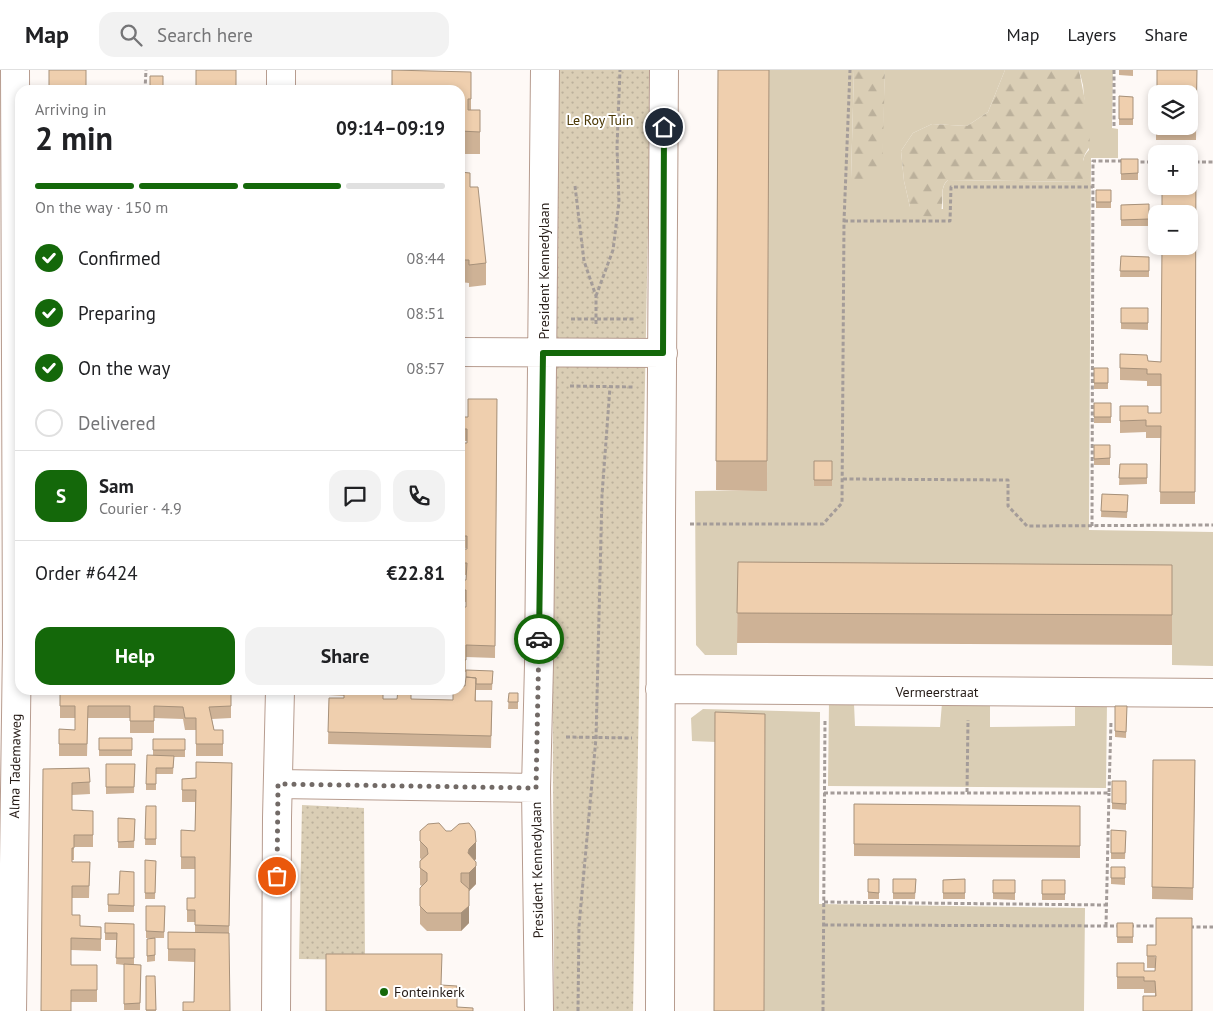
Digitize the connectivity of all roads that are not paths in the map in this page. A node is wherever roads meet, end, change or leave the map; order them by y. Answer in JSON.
{"nodes":[{"id":1,"x":15,"y":70,"type":"edge"},
{"id":2,"x":281,"y":70,"type":"edge"},
{"id":3,"x":545,"y":70,"type":"edge"},
{"id":4,"x":664,"y":70,"type":"edge"},
{"id":5,"x":15,"y":85,"type":"edge"},
{"id":6,"x":280,"y":85,"type":"edge"},
{"id":7,"x":465,"y":352,"type":"edge"},
{"id":8,"x":543,"y":353,"type":"junction"},
{"id":9,"x":663,"y":353,"type":"junction"},
{"id":10,"x":660,"y":689,"type":"junction"},
{"id":11,"x":1213,"y":693,"type":"edge"},
{"id":12,"x":17,"y":695,"type":"edge"},
{"id":13,"x":280,"y":695,"type":"edge"},
{"id":14,"x":278,"y":784,"type":"junction"},
{"id":15,"x":536,"y":788,"type":"junction"},
{"id":16,"x":12,"y":1011,"type":"edge"},
{"id":17,"x":276,"y":1011,"type":"edge"},
{"id":18,"x":539,"y":1011,"type":"edge"},
{"id":19,"x":660,"y":1011,"type":"edge"}],
"edges":[{"from":1,"to":5,"type":"street","name":"Alma Tademaweg"},
{"from":2,"to":6,"type":"street"},
{"from":3,"to":8,"type":"street","name":"President Kennedylaan"},
{"from":4,"to":9,"type":"street"},
{"from":7,"to":8,"type":"street"},
{"from":8,"to":9,"type":"street"},
{"from":8,"to":15,"type":"street","name":"President Kennedylaan"},
{"from":9,"to":10,"type":"street"},
{"from":10,"to":11,"type":"street","name":"Vermeerstraat"},
{"from":10,"to":19,"type":"street"},
{"from":12,"to":16,"type":"street","name":"Alma Tademaweg"},
{"from":13,"to":14,"type":"street"},
{"from":14,"to":15,"type":"street"},
{"from":14,"to":17,"type":"street"},
{"from":15,"to":18,"type":"street","name":"President Kennedylaan"}]}
